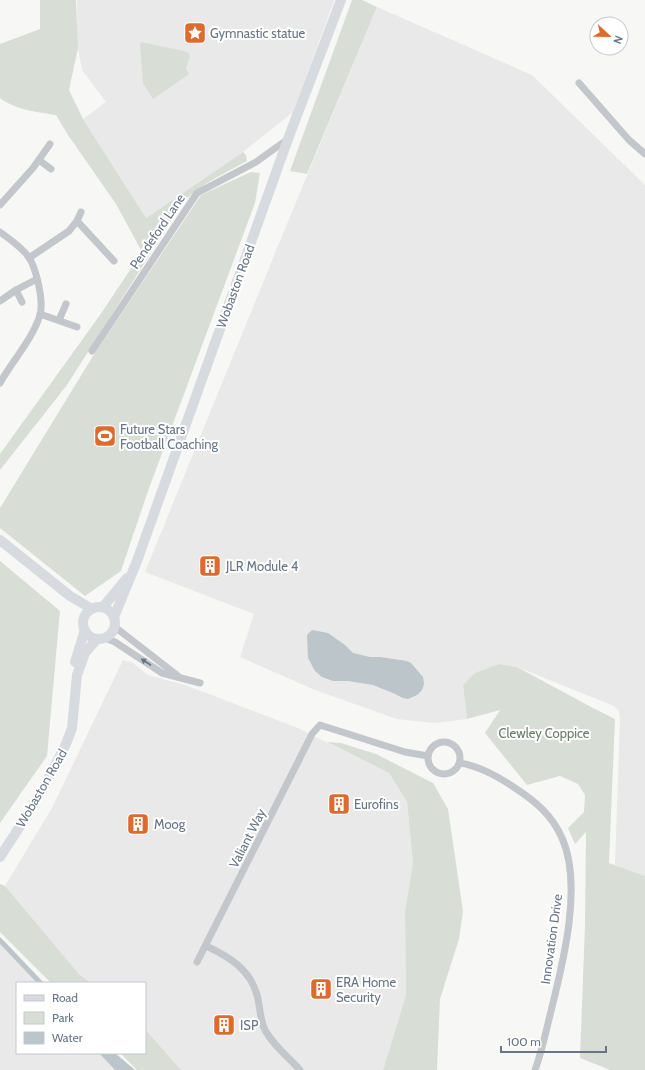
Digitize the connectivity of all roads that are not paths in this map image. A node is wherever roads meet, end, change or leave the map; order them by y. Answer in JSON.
{"nodes":[{"id":1,"x":341,"y":0,"type":"edge"},
{"id":2,"x":579,"y":83,"type":"dead end"},
{"id":3,"x":288,"y":139,"type":"junction"},
{"id":4,"x":50,"y":144,"type":"dead end"},
{"id":5,"x":645,"y":154,"type":"edge"},
{"id":6,"x":39,"y":160,"type":"junction"},
{"id":7,"x":51,"y":169,"type":"dead end"},
{"id":8,"x":0,"y":205,"type":"edge"},
{"id":9,"x":81,"y":212,"type":"dead end"},
{"id":10,"x":77,"y":221,"type":"junction"},
{"id":11,"x":0,"y":232,"type":"edge"},
{"id":12,"x":29,"y":258,"type":"junction"},
{"id":13,"x":114,"y":261,"type":"dead end"},
{"id":14,"x":37,"y":279,"type":"junction"},
{"id":15,"x":16,"y":290,"type":"junction"},
{"id":16,"x":0,"y":301,"type":"edge"},
{"id":17,"x":22,"y":302,"type":"dead end"},
{"id":18,"x":66,"y":304,"type":"dead end"},
{"id":19,"x":40,"y":314,"type":"junction"},
{"id":20,"x":59,"y":320,"type":"junction"},
{"id":21,"x":77,"y":327,"type":"dead end"},
{"id":22,"x":92,"y":351,"type":"dead end"},
{"id":23,"x":0,"y":383,"type":"edge"},
{"id":24,"x":0,"y":540,"type":"edge"},
{"id":25,"x":132,"y":574,"type":"junction"},
{"id":26,"x":70,"y":596,"type":"junction"},
{"id":27,"x":103,"y":607,"type":"junction"},
{"id":28,"x":92,"y":609,"type":"junction"},
{"id":29,"x":84,"y":617,"type":"junction"},
{"id":30,"x":114,"y":622,"type":"junction"},
{"id":31,"x":85,"y":630,"type":"junction"},
{"id":32,"x":101,"y":639,"type":"junction"},
{"id":33,"x":181,"y":678,"type":"junction"},
{"id":34,"x":200,"y":683,"type":"dead end"},
{"id":35,"x":74,"y":715,"type":"junction"},
{"id":36,"x":428,"y":756,"type":"junction"},
{"id":37,"x":460,"y":763,"type":"junction"},
{"id":38,"x":0,"y":857,"type":"edge"},
{"id":39,"x":206,"y":946,"type":"junction"},
{"id":40,"x":197,"y":962,"type":"dead end"},
{"id":41,"x":541,"y":1054,"type":"junction"},
{"id":42,"x":300,"y":1070,"type":"edge"},
{"id":43,"x":535,"y":1070,"type":"edge"},
{"id":44,"x":541,"y":1070,"type":"edge"}],
"edges":[{"from":1,"to":3,"type":"street","name":"Wobaston Road"},
{"from":2,"to":5,"type":"street"},
{"from":3,"to":22,"type":"street","name":"Pendeford Lane"},
{"from":3,"to":25,"type":"street","name":"Wobaston Road"},
{"from":4,"to":6,"type":"street"},
{"from":6,"to":7,"type":"street"},
{"from":6,"to":8,"type":"street"},
{"from":9,"to":10,"type":"street"},
{"from":10,"to":12,"type":"street"},
{"from":10,"to":13,"type":"street"},
{"from":11,"to":12,"type":"street"},
{"from":12,"to":14,"type":"street"},
{"from":14,"to":15,"type":"street"},
{"from":14,"to":19,"type":"street"},
{"from":15,"to":16,"type":"street"},
{"from":15,"to":17,"type":"street"},
{"from":18,"to":20,"type":"street"},
{"from":19,"to":20,"type":"street"},
{"from":19,"to":23,"type":"street"},
{"from":20,"to":21,"type":"street"},
{"from":24,"to":26,"type":"street"},
{"from":25,"to":27,"type":"street","name":"Wobaston Road"},
{"from":25,"to":30,"type":"street","name":"Wobaston Road"},
{"from":26,"to":28,"type":"street"},
{"from":26,"to":29,"type":"street"},
{"from":27,"to":28,"type":"street"},
{"from":27,"to":30,"type":"street"},
{"from":28,"to":29,"type":"street"},
{"from":29,"to":31,"type":"street"},
{"from":30,"to":32,"type":"street"},
{"from":30,"to":33,"type":"street"},
{"from":31,"to":32,"type":"street"},
{"from":31,"to":35,"type":"street","name":"Wobaston Road"},
{"from":33,"to":32,"type":"street","one_way":true},
{"from":32,"to":35,"type":"street","name":"Wobaston Road"},
{"from":33,"to":34,"type":"street"},
{"from":35,"to":38,"type":"street","name":"Wobaston Road"},
{"from":36,"to":37,"type":"street"},
{"from":36,"to":37,"type":"street"},
{"from":36,"to":39,"type":"street","name":"Valiant Way"},
{"from":37,"to":41,"type":"street","name":"Innovation Drive"},
{"from":39,"to":40,"type":"street","name":"Valiant Way"},
{"from":39,"to":42,"type":"street"},
{"from":41,"to":43,"type":"street","name":"Innovation Drive"},
{"from":41,"to":44,"type":"street","name":"Innovation Drive"}]}
